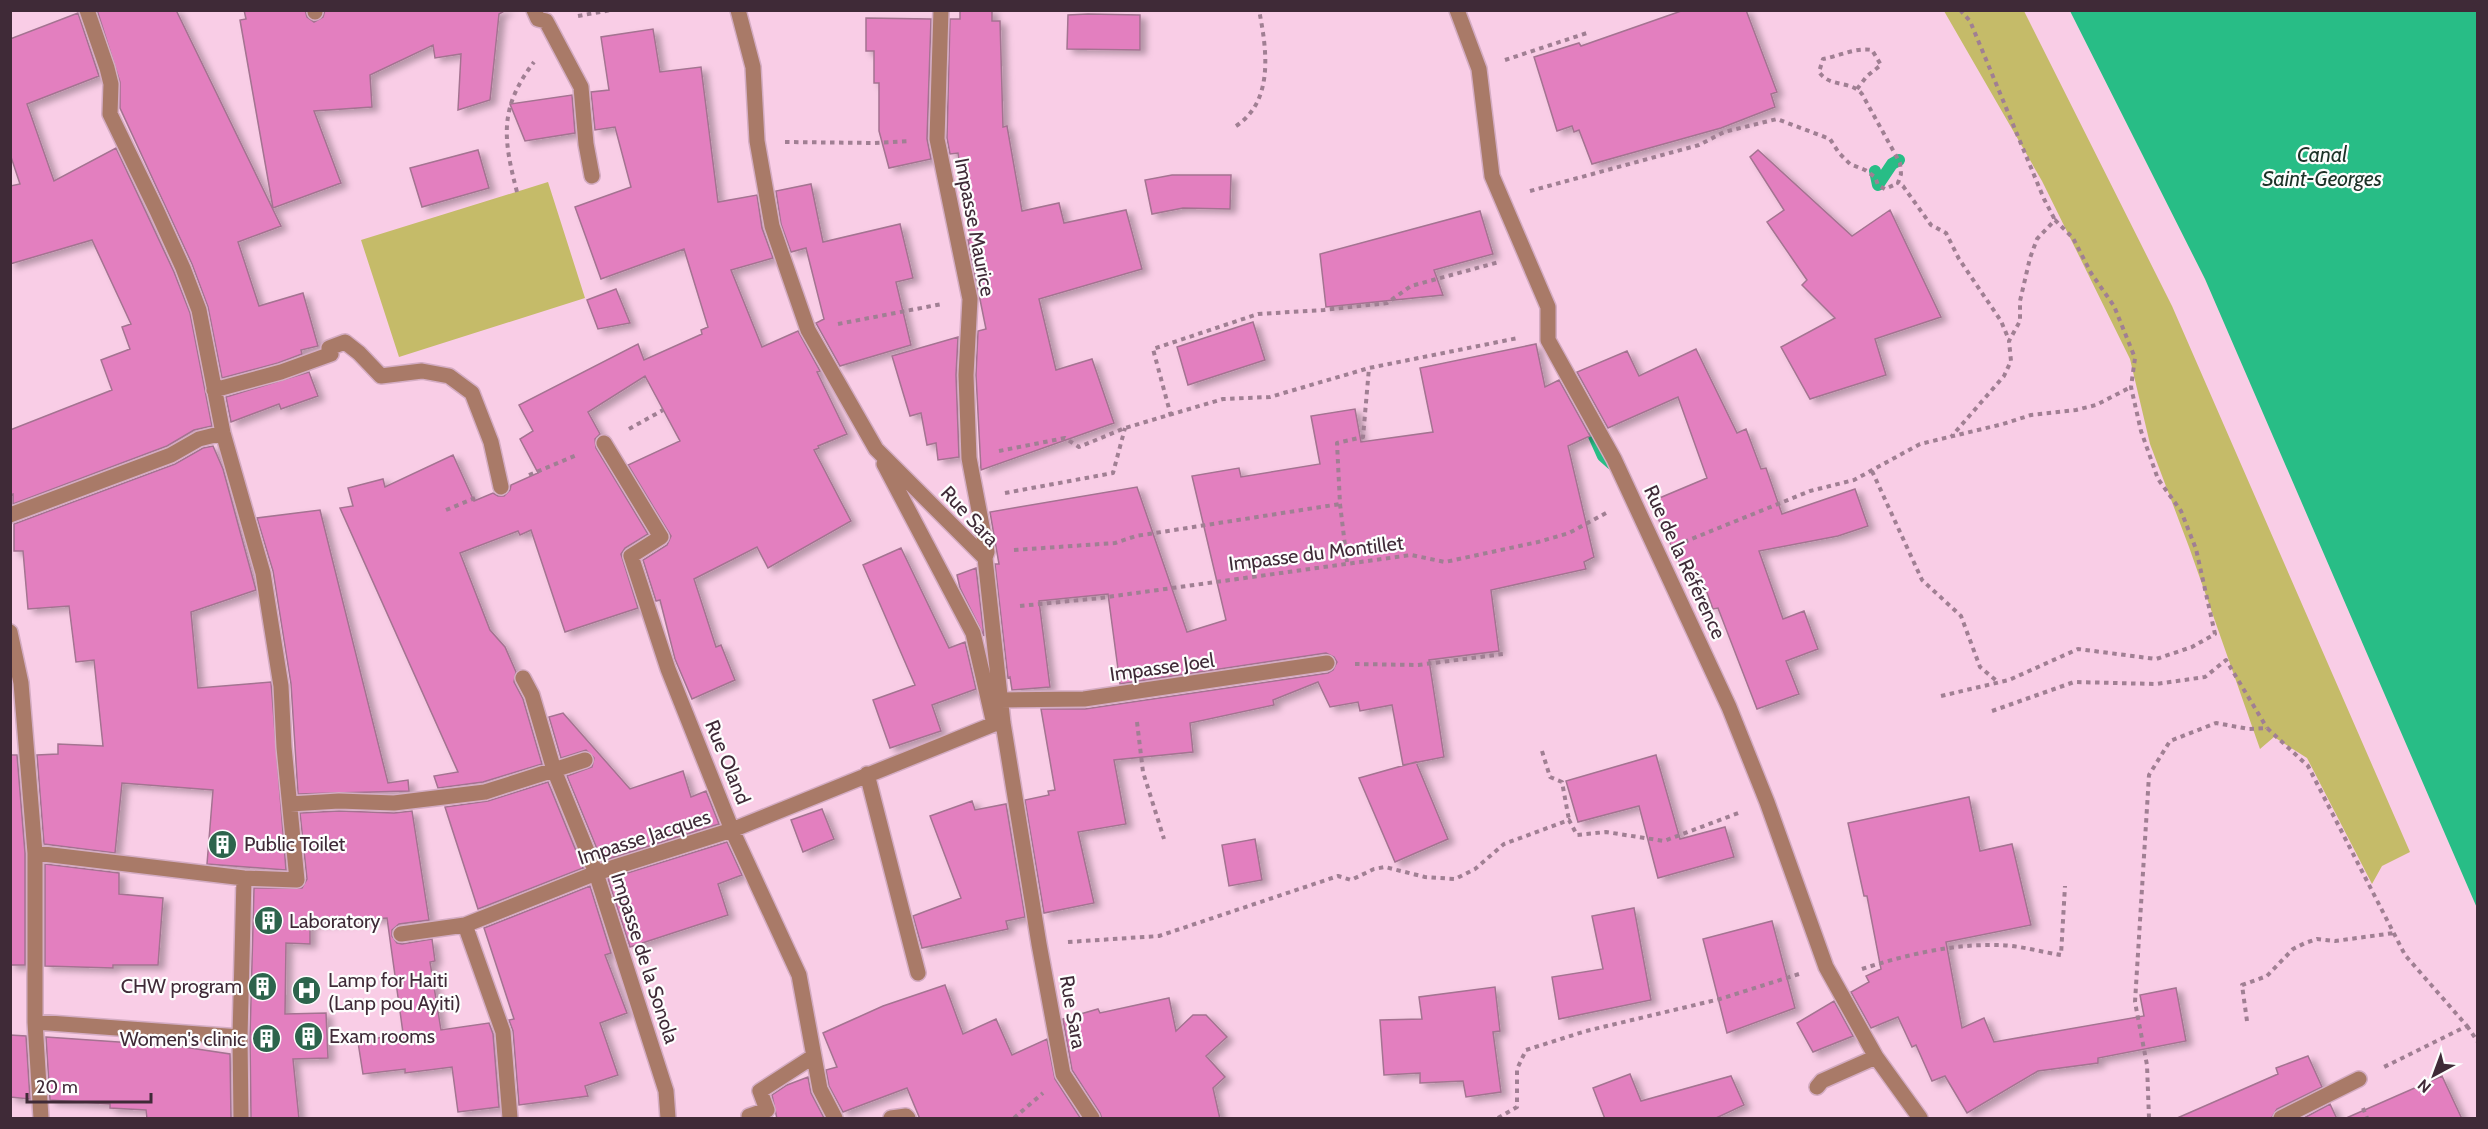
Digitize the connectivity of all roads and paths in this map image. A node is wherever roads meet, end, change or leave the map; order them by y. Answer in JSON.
{"nodes":[{"id":1,"x":87,"y":10,"type":"edge"},
{"id":2,"x":534,"y":10,"type":"edge"},
{"id":3,"x":611,"y":10,"type":"edge"},
{"id":4,"x":738,"y":10,"type":"edge"},
{"id":5,"x":941,"y":10,"type":"edge"},
{"id":6,"x":1259,"y":10,"type":"edge"},
{"id":7,"x":1457,"y":10,"type":"edge"},
{"id":8,"x":1960,"y":10,"type":"edge"},
{"id":9,"x":546,"y":21,"type":"junction"},
{"id":10,"x":1590,"y":32,"type":"dead end"},
{"id":11,"x":1479,"y":69,"type":"junction"},
{"id":12,"x":1857,"y":89,"type":"junction"},
{"id":13,"x":1236,"y":126,"type":"dead end"},
{"id":14,"x":757,"y":141,"type":"junction"},
{"id":15,"x":873,"y":143,"type":"dead end"},
{"id":16,"x":592,"y":176,"type":"dead end"},
{"id":17,"x":1898,"y":183,"type":"junction"},
{"id":18,"x":517,"y":192,"type":"dead end"},
{"id":19,"x":1501,"y":199,"type":"junction"},
{"id":20,"x":2055,"y":220,"type":"junction"},
{"id":21,"x":1525,"y":255,"type":"junction"},
{"id":22,"x":970,"y":299,"type":"junction"},
{"id":23,"x":807,"y":330,"type":"junction"},
{"id":24,"x":1526,"y":336,"type":"dead end"},
{"id":25,"x":2009,"y":341,"type":"junction"},
{"id":26,"x":1369,"y":368,"type":"junction"},
{"id":27,"x":2131,"y":387,"type":"junction"},
{"id":28,"x":214,"y":390,"type":"junction"},
{"id":29,"x":663,"y":410,"type":"dead end"},
{"id":30,"x":1171,"y":416,"type":"junction"},
{"id":31,"x":1125,"y":428,"type":"junction"},
{"id":32,"x":223,"y":433,"type":"junction"},
{"id":33,"x":1951,"y":436,"type":"junction"},
{"id":34,"x":604,"y":443,"type":"junction"},
{"id":35,"x":876,"y":449,"type":"junction"},
{"id":36,"x":969,"y":458,"type":"junction"},
{"id":37,"x":1872,"y":471,"type":"junction"},
{"id":38,"x":501,"y":487,"type":"junction"},
{"id":39,"x":977,"y":498,"type":"junction"},
{"id":40,"x":1633,"y":500,"type":"junction"},
{"id":41,"x":1340,"y":504,"type":"junction"},
{"id":42,"x":446,"y":510,"type":"dead end"},
{"id":43,"x":10,"y":515,"type":"edge"},
{"id":44,"x":1658,"y":553,"type":"junction"},
{"id":45,"x":986,"y":555,"type":"junction"},
{"id":46,"x":1347,"y":562,"type":"junction"},
{"id":47,"x":991,"y":609,"type":"junction"},
{"id":48,"x":10,"y":632,"type":"edge"},
{"id":49,"x":1503,"y":654,"type":"dead end"},
{"id":50,"x":1328,"y":663,"type":"joint"},
{"id":51,"x":523,"y":678,"type":"dead end"},
{"id":52,"x":1998,"y":682,"type":"junction"},
{"id":53,"x":1132,"y":691,"type":"junction"},
{"id":54,"x":1941,"y":696,"type":"dead end"},
{"id":55,"x":1001,"y":700,"type":"junction"},
{"id":56,"x":1992,"y":711,"type":"dead end"},
{"id":57,"x":999,"y":724,"type":"junction"},
{"id":58,"x":2267,"y":728,"type":"junction"},
{"id":59,"x":1542,"y":751,"type":"dead end"},
{"id":60,"x":585,"y":760,"type":"dead end"},
{"id":61,"x":554,"y":770,"type":"junction"},
{"id":62,"x":867,"y":774,"type":"junction"},
{"id":63,"x":1767,"y":802,"type":"junction"},
{"id":64,"x":291,"y":804,"type":"junction"},
{"id":65,"x":1569,"y":820,"type":"junction"},
{"id":66,"x":732,"y":830,"type":"junction"},
{"id":67,"x":1164,"y":839,"type":"dead end"},
{"id":68,"x":35,"y":853,"type":"junction"},
{"id":69,"x":596,"y":873,"type":"junction"},
{"id":70,"x":244,"y":878,"type":"junction"},
{"id":71,"x":2065,"y":886,"type":"dead end"},
{"id":72,"x":465,"y":925,"type":"junction"},
{"id":73,"x":2394,"y":933,"type":"junction"},
{"id":74,"x":401,"y":934,"type":"dead end"},
{"id":75,"x":1039,"y":944,"type":"junction"},
{"id":76,"x":918,"y":973,"type":"dead end"},
{"id":77,"x":1830,"y":973,"type":"junction"},
{"id":78,"x":2247,"y":1021,"type":"dead end"},
{"id":79,"x":35,"y":1022,"type":"junction"},
{"id":80,"x":2467,"y":1026,"type":"junction"},
{"id":81,"x":240,"y":1037,"type":"junction"},
{"id":82,"x":2478,"y":1042,"type":"edge"},
{"id":83,"x":814,"y":1056,"type":"junction"},
{"id":84,"x":1876,"y":1057,"type":"junction"},
{"id":85,"x":1063,"y":1074,"type":"junction"},
{"id":86,"x":2359,"y":1079,"type":"joint"},
{"id":87,"x":1817,"y":1087,"type":"dead end"},
{"id":88,"x":41,"y":1119,"type":"edge"},
{"id":89,"x":242,"y":1119,"type":"edge"},
{"id":90,"x":510,"y":1119,"type":"edge"},
{"id":91,"x":668,"y":1119,"type":"edge"},
{"id":92,"x":751,"y":1119,"type":"edge"},
{"id":93,"x":835,"y":1119,"type":"edge"},
{"id":94,"x":891,"y":1119,"type":"edge"},
{"id":95,"x":908,"y":1119,"type":"edge"},
{"id":96,"x":1014,"y":1119,"type":"edge"},
{"id":97,"x":1092,"y":1119,"type":"edge"},
{"id":98,"x":1498,"y":1119,"type":"edge"},
{"id":99,"x":1920,"y":1119,"type":"edge"},
{"id":100,"x":2149,"y":1119,"type":"edge"},
{"id":101,"x":2281,"y":1119,"type":"edge"}],
"edges":[{"from":1,"to":28,"type":"street"},
{"from":2,"to":9,"type":"street"},
{"from":3,"to":9,"type":"path"},
{"from":4,"to":14,"type":"street","name":"Rue Sara"},
{"from":5,"to":22,"type":"street","name":"Impasse Maurice"},
{"from":6,"to":13,"type":"path"},
{"from":7,"to":11,"type":"street","name":"Rue de la Référence"},
{"from":8,"to":20,"type":"path"},
{"from":9,"to":16,"type":"street"},
{"from":9,"to":18,"type":"path"},
{"from":10,"to":11,"type":"path"},
{"from":11,"to":19,"type":"street","name":"Rue de la Référence"},
{"from":12,"to":12,"type":"path"},
{"from":12,"to":17,"type":"path"},
{"from":14,"to":15,"type":"path"},
{"from":14,"to":23,"type":"street","name":"Rue Sara"},
{"from":17,"to":19,"type":"path"},
{"from":17,"to":25,"type":"path"},
{"from":19,"to":21,"type":"street","name":"Rue de la Référence"},
{"from":20,"to":25,"type":"path"},
{"from":20,"to":27,"type":"path"},
{"from":21,"to":30,"type":"path"},
{"from":21,"to":40,"type":"street","name":"Rue de la Référence"},
{"from":22,"to":23,"type":"path"},
{"from":22,"to":36,"type":"street","name":"Impasse Maurice"},
{"from":23,"to":35,"type":"street","name":"Rue Sara"},
{"from":24,"to":26,"type":"path"},
{"from":25,"to":33,"type":"path"},
{"from":26,"to":30,"type":"path"},
{"from":26,"to":41,"type":"path"},
{"from":27,"to":33,"type":"path"},
{"from":27,"to":52,"type":"path"},
{"from":28,"to":32,"type":"street"},
{"from":28,"to":38,"type":"street"},
{"from":29,"to":34,"type":"path"},
{"from":30,"to":31,"type":"path"},
{"from":31,"to":36,"type":"path"},
{"from":31,"to":39,"type":"path"},
{"from":32,"to":43,"type":"street"},
{"from":32,"to":64,"type":"street"},
{"from":33,"to":37,"type":"path"},
{"from":34,"to":38,"type":"path"},
{"from":34,"to":66,"type":"street","name":"Rue Oland"},
{"from":35,"to":45,"type":"street","name":"Rue Sara"},
{"from":35,"to":57,"type":"street"},
{"from":36,"to":39,"type":"street","name":"Impasse Maurice"},
{"from":37,"to":44,"type":"path"},
{"from":37,"to":52,"type":"path"},
{"from":38,"to":42,"type":"path"},
{"from":39,"to":45,"type":"street","name":"Impasse Maurice"},
{"from":40,"to":44,"type":"street","name":"Rue de la Référence"},
{"from":40,"to":46,"type":"path","name":"Impasse du Montillet"},
{"from":41,"to":45,"type":"path"},
{"from":41,"to":46,"type":"path"},
{"from":44,"to":63,"type":"street","name":"Rue de la Référence"},
{"from":45,"to":47,"type":"street","name":"Rue Sara"},
{"from":46,"to":47,"type":"path","name":"Impasse du Montillet"},
{"from":47,"to":55,"type":"street","name":"Rue Sara"},
{"from":48,"to":68,"type":"street"},
{"from":49,"to":50,"type":"path"},
{"from":50,"to":53,"type":"street","name":"Impasse Joel"},
{"from":51,"to":61,"type":"street","name":"Impasse de la Sonola"},
{"from":52,"to":54,"type":"path"},
{"from":53,"to":55,"type":"street","name":"Impasse Joel"},
{"from":53,"to":67,"type":"path"},
{"from":55,"to":57,"type":"street","name":"Rue Sara"},
{"from":56,"to":58,"type":"path"},
{"from":57,"to":62,"type":"street","name":"Impasse Jacques"},
{"from":57,"to":75,"type":"street","name":"Rue Sara"},
{"from":58,"to":73,"type":"path"},
{"from":58,"to":100,"type":"path"},
{"from":59,"to":65,"type":"path"},
{"from":60,"to":61,"type":"street"},
{"from":61,"to":64,"type":"street"},
{"from":61,"to":69,"type":"street","name":"Impasse de la Sonola"},
{"from":62,"to":66,"type":"street","name":"Impasse Jacques"},
{"from":62,"to":76,"type":"street"},
{"from":63,"to":65,"type":"path"},
{"from":63,"to":77,"type":"street","name":"Rue de la Référence"},
{"from":64,"to":70,"type":"street"},
{"from":65,"to":75,"type":"path"},
{"from":66,"to":69,"type":"street","name":"Impasse Jacques"},
{"from":66,"to":83,"type":"street","name":"Rue Oland"},
{"from":68,"to":70,"type":"street"},
{"from":68,"to":79,"type":"street"},
{"from":69,"to":72,"type":"street","name":"Impasse Jacques"},
{"from":69,"to":91,"type":"street","name":"Impasse de la Sonola"},
{"from":70,"to":81,"type":"street"},
{"from":71,"to":77,"type":"path"},
{"from":72,"to":74,"type":"street","name":"Impasse Jacques"},
{"from":72,"to":90,"type":"street"},
{"from":73,"to":78,"type":"path"},
{"from":73,"to":80,"type":"path"},
{"from":75,"to":85,"type":"street","name":"Rue Sara"},
{"from":77,"to":84,"type":"street","name":"Rue de la Référence"},
{"from":77,"to":98,"type":"path"},
{"from":79,"to":81,"type":"street"},
{"from":79,"to":88,"type":"street"},
{"from":80,"to":82,"type":"path"},
{"from":80,"to":86,"type":"path"},
{"from":81,"to":89,"type":"street"},
{"from":83,"to":92,"type":"street"},
{"from":83,"to":93,"type":"street","name":"Rue Oland"},
{"from":84,"to":87,"type":"street"},
{"from":84,"to":99,"type":"street","name":"Rue de la Référence"},
{"from":85,"to":96,"type":"path"},
{"from":85,"to":97,"type":"street","name":"Rue Sara"},
{"from":86,"to":101,"type":"street"},
{"from":94,"to":95,"type":"street"}]}
